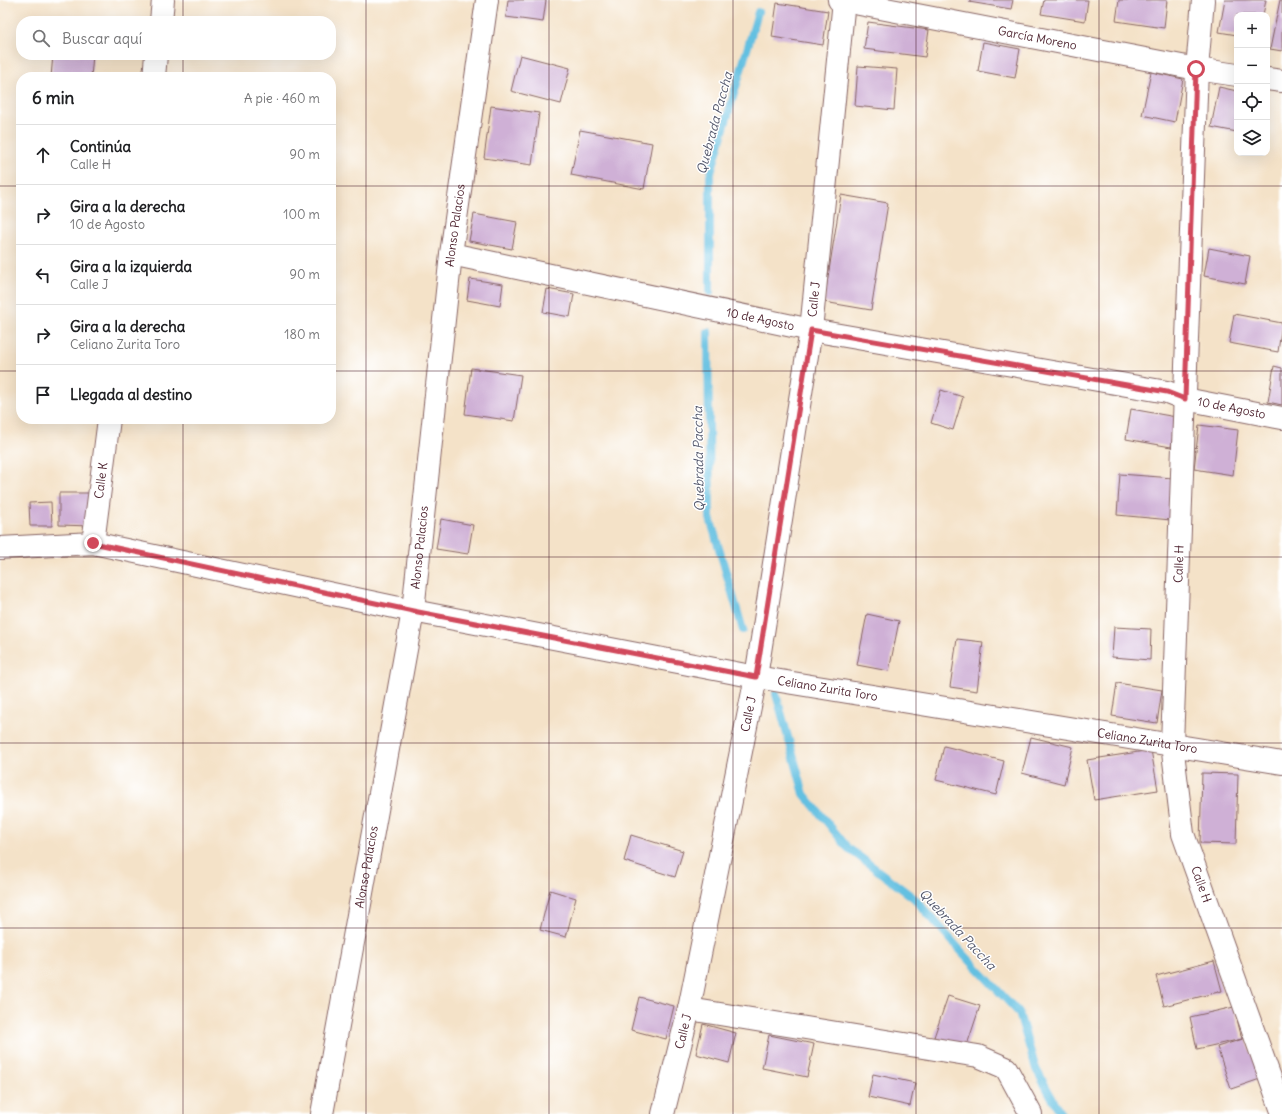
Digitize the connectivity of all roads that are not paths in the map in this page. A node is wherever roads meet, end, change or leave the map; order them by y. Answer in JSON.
{"nodes":[{"id":1,"x":164,"y":0,"type":"edge"},
{"id":2,"x":487,"y":0,"type":"edge"},
{"id":3,"x":842,"y":0,"type":"edge"},
{"id":4,"x":1204,"y":0,"type":"edge"},
{"id":5,"x":162,"y":16,"type":"edge"},
{"id":6,"x":156,"y":60,"type":"edge"},
{"id":7,"x":1196,"y":69,"type":"junction"},
{"id":8,"x":154,"y":72,"type":"edge"},
{"id":9,"x":1234,"y":75,"type":"edge"},
{"id":10,"x":1270,"y":79,"type":"edge"},
{"id":11,"x":1282,"y":81,"type":"edge"},
{"id":12,"x":452,"y":254,"type":"junction"},
{"id":13,"x":811,"y":330,"type":"junction"},
{"id":14,"x":1185,"y":399,"type":"junction"},
{"id":15,"x":1282,"y":418,"type":"edge"},
{"id":16,"x":108,"y":424,"type":"edge"},
{"id":17,"x":93,"y":543,"type":"junction"},
{"id":18,"x":0,"y":548,"type":"edge"},
{"id":19,"x":413,"y":611,"type":"junction"},
{"id":20,"x":756,"y":677,"type":"junction"},
{"id":21,"x":1172,"y":744,"type":"junction"},
{"id":22,"x":1282,"y":763,"type":"edge"},
{"id":23,"x":688,"y":1009,"type":"junction"},
{"id":24,"x":1282,"y":1111,"type":"edge"},
{"id":25,"x":322,"y":1114,"type":"edge"},
{"id":26,"x":663,"y":1114,"type":"edge"},
{"id":27,"x":1031,"y":1114,"type":"edge"}],
"edges":[{"from":1,"to":5,"type":"street"},
{"from":2,"to":12,"type":"street","name":"Alonso Palacios"},
{"from":3,"to":7,"type":"street","name":"García Moreno"},
{"from":3,"to":13,"type":"street","name":"Calle J"},
{"from":4,"to":7,"type":"street","name":"Calle H"},
{"from":6,"to":8,"type":"street"},
{"from":7,"to":9,"type":"street","name":"García Moreno"},
{"from":7,"to":14,"type":"street","name":"Calle H"},
{"from":10,"to":11,"type":"street"},
{"from":12,"to":13,"type":"street","name":"10 de Agosto"},
{"from":12,"to":19,"type":"street","name":"Alonso Palacios"},
{"from":13,"to":14,"type":"street","name":"10 de Agosto"},
{"from":13,"to":20,"type":"street","name":"Calle J"},
{"from":14,"to":15,"type":"street","name":"10 de Agosto"},
{"from":14,"to":21,"type":"street","name":"Calle H"},
{"from":16,"to":17,"type":"street","name":"Calle K"},
{"from":17,"to":18,"type":"street","name":"Celiano Zurita Toro"},
{"from":17,"to":19,"type":"street","name":"Celiano Zurita Toro"},
{"from":19,"to":20,"type":"street","name":"Celiano Zurita Toro"},
{"from":19,"to":25,"type":"street","name":"Alonso Palacios"},
{"from":20,"to":21,"type":"street","name":"Celiano Zurita Toro"},
{"from":20,"to":23,"type":"street","name":"Calle J"},
{"from":21,"to":22,"type":"street","name":"Celiano Zurita Toro"},
{"from":21,"to":24,"type":"street","name":"Calle H"},
{"from":23,"to":26,"type":"street","name":"Calle J"},
{"from":23,"to":27,"type":"street"}]}
